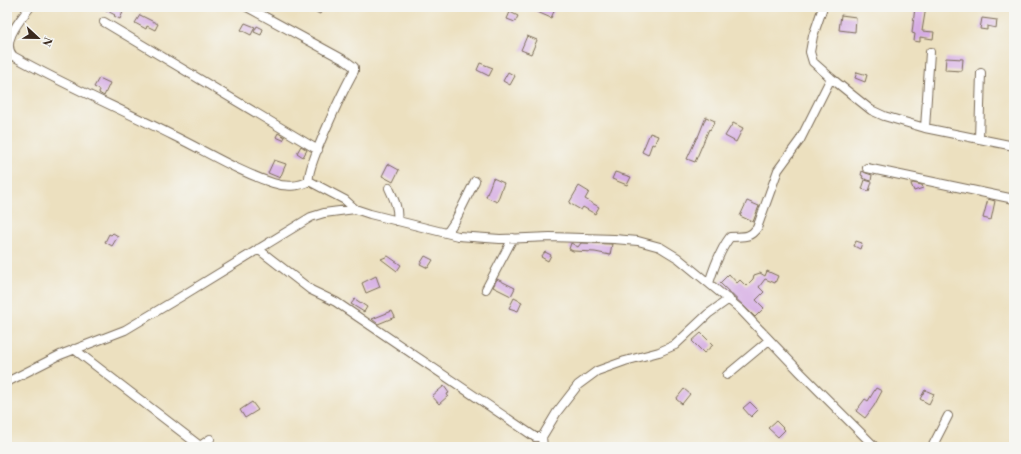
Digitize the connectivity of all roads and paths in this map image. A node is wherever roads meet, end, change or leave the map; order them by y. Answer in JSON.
{"nodes":[{"id":1,"x":30,"y":7,"type":"edge"},
{"id":2,"x":247,"y":7,"type":"edge"},
{"id":3,"x":823,"y":7,"type":"edge"},
{"id":4,"x":104,"y":22,"type":"dead end"},
{"id":5,"x":930,"y":52,"type":"dead end"},
{"id":6,"x":981,"y":73,"type":"dead end"},
{"id":7,"x":831,"y":78,"type":"junction"},
{"id":8,"x":925,"y":128,"type":"junction"},
{"id":9,"x":979,"y":139,"type":"junction"},
{"id":10,"x":1014,"y":146,"type":"edge"},
{"id":11,"x":318,"y":150,"type":"junction"},
{"id":12,"x":867,"y":168,"type":"dead end"},
{"id":13,"x":309,"y":181,"type":"junction"},
{"id":14,"x":475,"y":181,"type":"dead end"},
{"id":15,"x":389,"y":188,"type":"dead end"},
{"id":16,"x":1014,"y":199,"type":"edge"},
{"id":17,"x":354,"y":209,"type":"junction"},
{"id":18,"x":397,"y":221,"type":"junction"},
{"id":19,"x":447,"y":233,"type":"junction"},
{"id":20,"x":513,"y":238,"type":"junction"},
{"id":21,"x":258,"y":249,"type":"junction"},
{"id":22,"x":709,"y":283,"type":"junction"},
{"id":23,"x":486,"y":289,"type":"dead end"},
{"id":24,"x":729,"y":299,"type":"junction"},
{"id":25,"x":769,"y":340,"type":"junction"},
{"id":26,"x":74,"y":349,"type":"junction"},
{"id":27,"x":727,"y":375,"type":"dead end"},
{"id":28,"x":8,"y":380,"type":"edge"},
{"id":29,"x":948,"y":416,"type":"dead end"},
{"id":30,"x":542,"y":437,"type":"junction"},
{"id":31,"x":210,"y":439,"type":"dead end"},
{"id":32,"x":543,"y":447,"type":"edge"},
{"id":33,"x":875,"y":447,"type":"edge"},
{"id":34,"x":932,"y":447,"type":"edge"}],
"edges":[{"from":1,"to":13,"type":"street"},
{"from":2,"to":11,"type":"street"},
{"from":3,"to":7,"type":"street"},
{"from":4,"to":11,"type":"street"},
{"from":5,"to":8,"type":"street"},
{"from":6,"to":9,"type":"street"},
{"from":7,"to":8,"type":"street"},
{"from":7,"to":22,"type":"street"},
{"from":8,"to":9,"type":"street"},
{"from":9,"to":10,"type":"street"},
{"from":11,"to":13,"type":"street"},
{"from":12,"to":16,"type":"street"},
{"from":13,"to":17,"type":"street"},
{"from":14,"to":19,"type":"street"},
{"from":15,"to":18,"type":"street"},
{"from":17,"to":18,"type":"street"},
{"from":17,"to":21,"type":"street"},
{"from":18,"to":19,"type":"street"},
{"from":19,"to":20,"type":"street"},
{"from":20,"to":22,"type":"street"},
{"from":20,"to":23,"type":"street"},
{"from":21,"to":26,"type":"street"},
{"from":21,"to":30,"type":"street"},
{"from":22,"to":24,"type":"street"},
{"from":24,"to":25,"type":"street"},
{"from":24,"to":30,"type":"street"},
{"from":25,"to":27,"type":"street"},
{"from":25,"to":33,"type":"street"},
{"from":26,"to":28,"type":"street"},
{"from":26,"to":31,"type":"street"},
{"from":29,"to":34,"type":"street"},
{"from":30,"to":32,"type":"street"}]}
